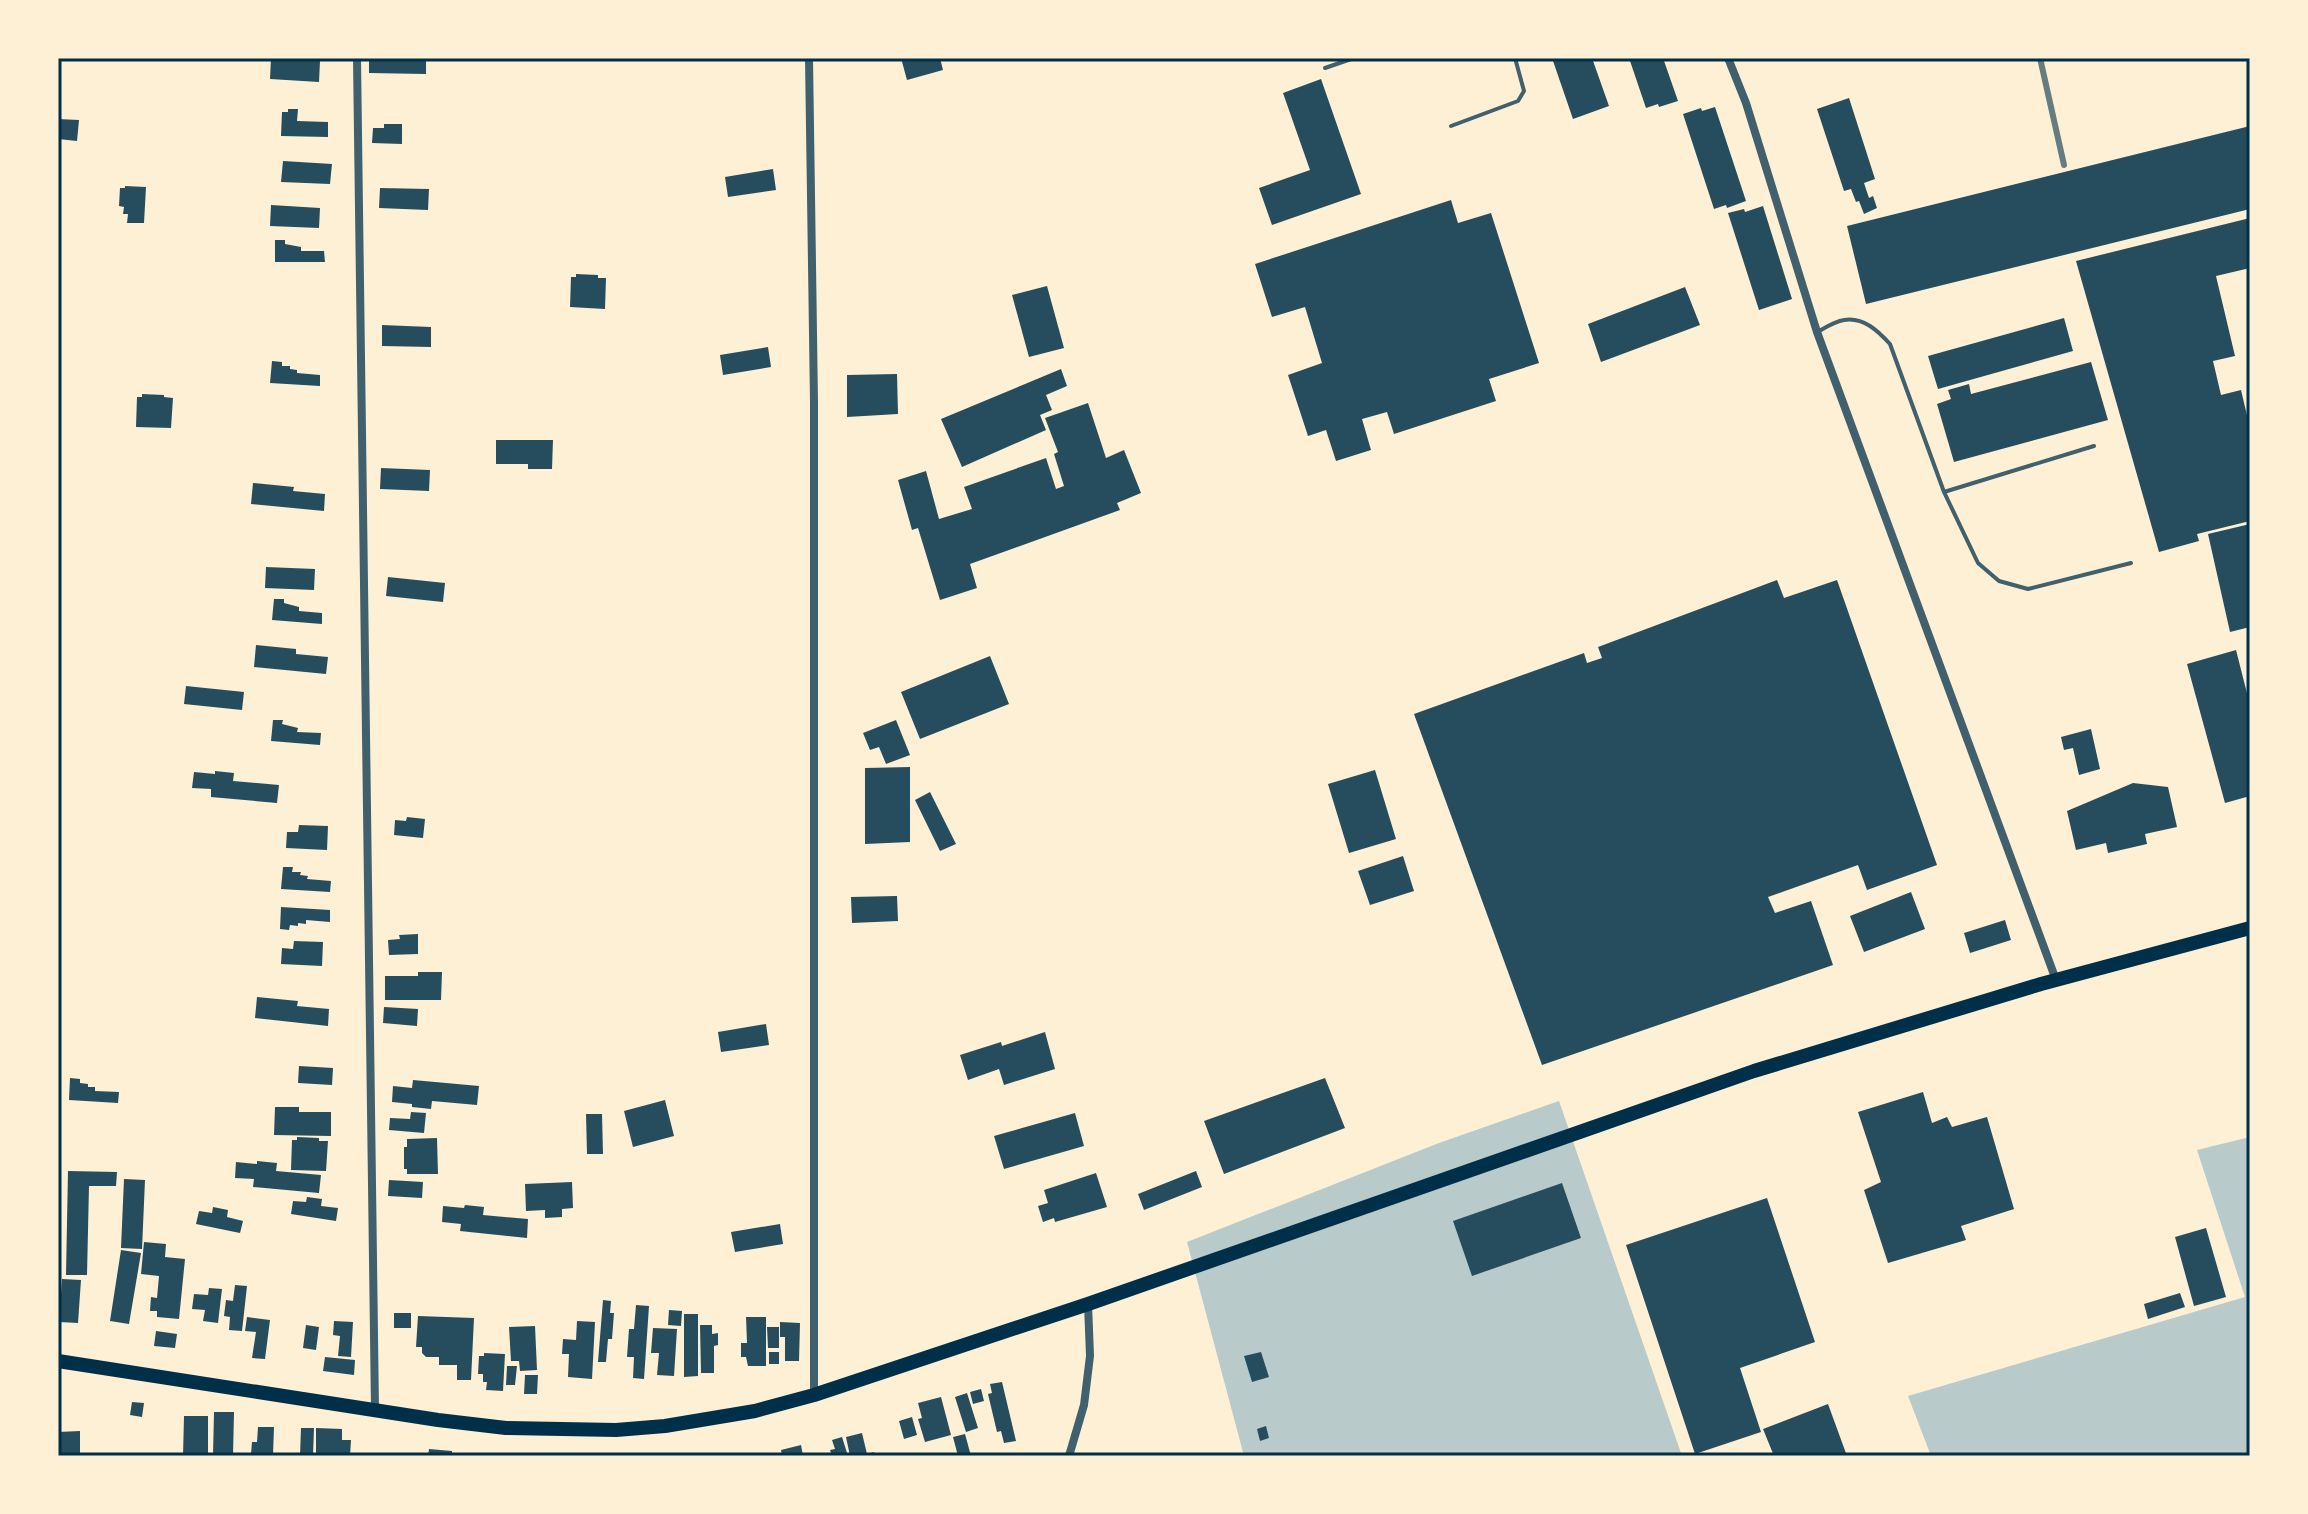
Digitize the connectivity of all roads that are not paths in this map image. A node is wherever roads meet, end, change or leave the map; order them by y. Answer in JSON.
{"nodes":[{"id":1,"x":357,"y":58,"type":"edge"},
{"id":2,"x":809,"y":58,"type":"edge"},
{"id":3,"x":1354,"y":58,"type":"edge"},
{"id":4,"x":1515,"y":58,"type":"edge"},
{"id":5,"x":1728,"y":58,"type":"edge"},
{"id":6,"x":1325,"y":68,"type":"dead end"},
{"id":7,"x":1451,"y":126,"type":"dead end"},
{"id":8,"x":1817,"y":332,"type":"junction"},
{"id":9,"x":2094,"y":446,"type":"dead end"},
{"id":10,"x":1944,"y":492,"type":"junction"},
{"id":11,"x":2131,"y":563,"type":"dead end"},
{"id":12,"x":2250,"y":928,"type":"edge"},
{"id":13,"x":2056,"y":980,"type":"junction"},
{"id":14,"x":1088,"y":1304,"type":"junction"},
{"id":15,"x":58,"y":1361,"type":"edge"},
{"id":16,"x":814,"y":1395,"type":"junction"},
{"id":17,"x":375,"y":1410,"type":"junction"},
{"id":18,"x":1069,"y":1456,"type":"edge"}],
"edges":[{"from":1,"to":17,"type":"street"},
{"from":2,"to":16,"type":"street"},
{"from":3,"to":6,"type":"lane"},
{"from":4,"to":7,"type":"lane"},
{"from":5,"to":8,"type":"street"},
{"from":8,"to":10,"type":"lane"},
{"from":8,"to":13,"type":"street"},
{"from":9,"to":10,"type":"lane"},
{"from":10,"to":11,"type":"lane"},
{"from":12,"to":13,"type":"main road"},
{"from":13,"to":14,"type":"main road"},
{"from":14,"to":16,"type":"main road"},
{"from":14,"to":18,"type":"street"},
{"from":15,"to":17,"type":"main road"},
{"from":16,"to":17,"type":"main road"}]}
